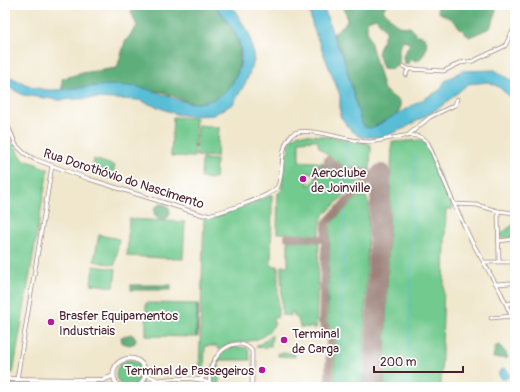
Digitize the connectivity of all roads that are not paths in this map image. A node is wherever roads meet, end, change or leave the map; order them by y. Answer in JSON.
{"nodes":[{"id":1,"x":515,"y":27,"type":"edge"},
{"id":2,"x":514,"y":32,"type":"edge"},
{"id":3,"x":403,"y":66,"type":"dead end"},
{"id":4,"x":408,"y":69,"type":"junction"},
{"id":5,"x":406,"y":75,"type":"dead end"},
{"id":6,"x":457,"y":98,"type":"dead end"},
{"id":7,"x":5,"y":119,"type":"edge"},
{"id":8,"x":11,"y":135,"type":"junction"},
{"id":9,"x":407,"y":136,"type":"junction"},
{"id":10,"x":5,"y":141,"type":"edge"},
{"id":11,"x":52,"y":166,"type":"junction"},
{"id":12,"x":454,"y":204,"type":"junction"},
{"id":13,"x":498,"y":211,"type":"junction"},
{"id":14,"x":515,"y":213,"type":"edge"},
{"id":15,"x":515,"y":240,"type":"edge"},
{"id":16,"x":498,"y":241,"type":"junction"},
{"id":17,"x":499,"y":261,"type":"junction"},
{"id":18,"x":484,"y":262,"type":"junction"},
{"id":19,"x":515,"y":262,"type":"edge"},
{"id":20,"x":510,"y":283,"type":"dead end"},
{"id":21,"x":497,"y":284,"type":"junction"},
{"id":22,"x":515,"y":302,"type":"edge"},
{"id":23,"x":507,"y":304,"type":"junction"},
{"id":24,"x":512,"y":316,"type":"junction"},
{"id":25,"x":491,"y":318,"type":"dead end"},
{"id":26,"x":515,"y":324,"type":"edge"},
{"id":27,"x":146,"y":372,"type":"junction"},
{"id":28,"x":210,"y":372,"type":"junction"},
{"id":29,"x":114,"y":376,"type":"junction"},
{"id":30,"x":5,"y":379,"type":"edge"},
{"id":31,"x":17,"y":379,"type":"junction"},
{"id":32,"x":199,"y":379,"type":"junction"},
{"id":33,"x":158,"y":380,"type":"junction"},
{"id":34,"x":5,"y":385,"type":"edge"},
{"id":35,"x":91,"y":386,"type":"edge"},
{"id":36,"x":119,"y":386,"type":"edge"},
{"id":37,"x":140,"y":386,"type":"edge"},
{"id":38,"x":210,"y":386,"type":"edge"},
{"id":39,"x":252,"y":387,"type":"edge"}],
"edges":[{"from":1,"to":2,"type":"street"},
{"from":2,"to":4,"type":"street"},
{"from":3,"to":4,"type":"street"},
{"from":4,"to":5,"type":"street"},
{"from":6,"to":9,"type":"street"},
{"from":7,"to":8,"type":"street","name":"Rua Dorothóvio do Nascimento"},
{"from":8,"to":10,"type":"street"},
{"from":8,"to":11,"type":"street","name":"Rua Dorothóvio do Nascimento"},
{"from":9,"to":11,"type":"street","name":"Rua Dorothóvio do Nascimento"},
{"from":9,"to":12,"type":"street"},
{"from":11,"to":31,"type":"street"},
{"from":12,"to":13,"type":"street"},
{"from":12,"to":18,"type":"street"},
{"from":13,"to":14,"type":"street"},
{"from":13,"to":16,"type":"street"},
{"from":15,"to":16,"type":"street"},
{"from":16,"to":17,"type":"street"},
{"from":17,"to":18,"type":"street"},
{"from":17,"to":19,"type":"street"},
{"from":18,"to":21,"type":"street"},
{"from":20,"to":21,"type":"street"},
{"from":21,"to":23,"type":"street"},
{"from":22,"to":23,"type":"street"},
{"from":23,"to":24,"type":"street"},
{"from":24,"to":25,"type":"street"},
{"from":24,"to":26,"type":"street"},
{"from":27,"to":29,"type":"main road"},
{"from":27,"to":33,"type":"street"},
{"from":27,"to":37,"type":"main road"},
{"from":28,"to":32,"type":"street"},
{"from":28,"to":38,"type":"street"},
{"from":28,"to":39,"type":"street"},
{"from":29,"to":31,"type":"main road"},
{"from":29,"to":36,"type":"main road"},
{"from":30,"to":31,"type":"main road"},
{"from":32,"to":33,"type":"street"},
{"from":32,"to":38,"type":"street"},
{"from":33,"to":37,"type":"street"},
{"from":34,"to":35,"type":"main road"},
{"from":35,"to":36,"type":"main road"}]}
